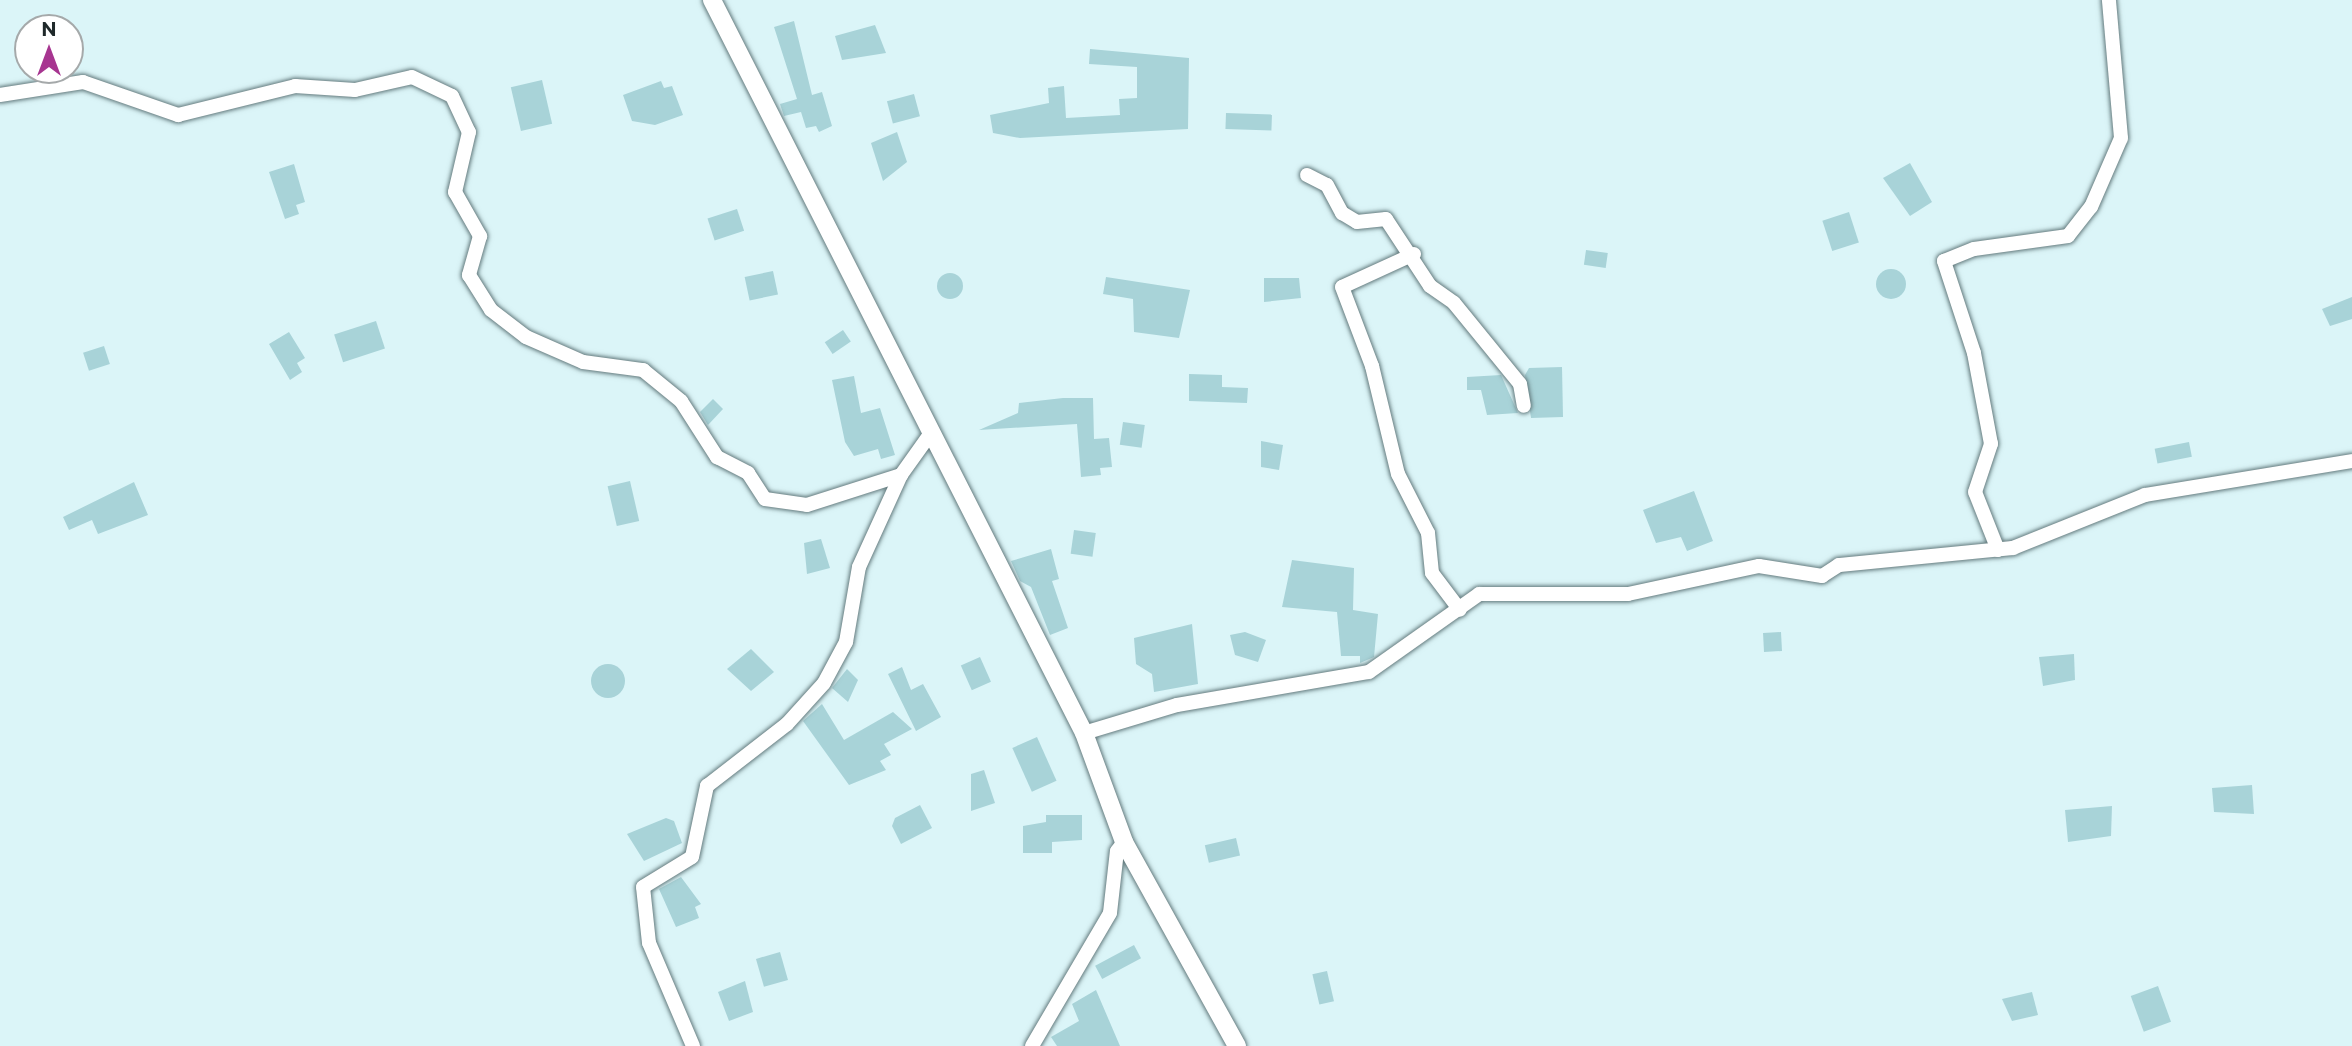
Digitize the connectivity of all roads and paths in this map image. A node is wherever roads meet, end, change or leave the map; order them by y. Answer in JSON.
{"nodes":[{"id":1,"x":712,"y":0,"type":"edge"},
{"id":2,"x":2109,"y":0,"type":"edge"},
{"id":3,"x":0,"y":95,"type":"edge"},
{"id":4,"x":1307,"y":175,"type":"dead end"},
{"id":5,"x":1414,"y":254,"type":"junction"},
{"id":6,"x":1524,"y":406,"type":"dead end"},
{"id":7,"x":931,"y":433,"type":"junction"},
{"id":8,"x":2352,"y":461,"type":"edge"},
{"id":9,"x":901,"y":475,"type":"junction"},
{"id":10,"x":1998,"y":550,"type":"junction"},
{"id":11,"x":1460,"y":610,"type":"junction"},
{"id":12,"x":1084,"y":733,"type":"junction"},
{"id":13,"x":1124,"y":842,"type":"junction"},
{"id":14,"x":693,"y":1046,"type":"edge"},
{"id":15,"x":1032,"y":1046,"type":"edge"},
{"id":16,"x":1237,"y":1046,"type":"edge"}],
"edges":[{"from":1,"to":7,"type":"street"},
{"from":2,"to":10,"type":"street"},
{"from":3,"to":9,"type":"street"},
{"from":4,"to":5,"type":"street"},
{"from":5,"to":6,"type":"street"},
{"from":5,"to":11,"type":"street"},
{"from":7,"to":9,"type":"street"},
{"from":7,"to":12,"type":"street"},
{"from":8,"to":10,"type":"street"},
{"from":9,"to":14,"type":"street"},
{"from":10,"to":11,"type":"street"},
{"from":11,"to":12,"type":"street"},
{"from":12,"to":13,"type":"street"},
{"from":13,"to":15,"type":"street"},
{"from":13,"to":16,"type":"street"}]}
